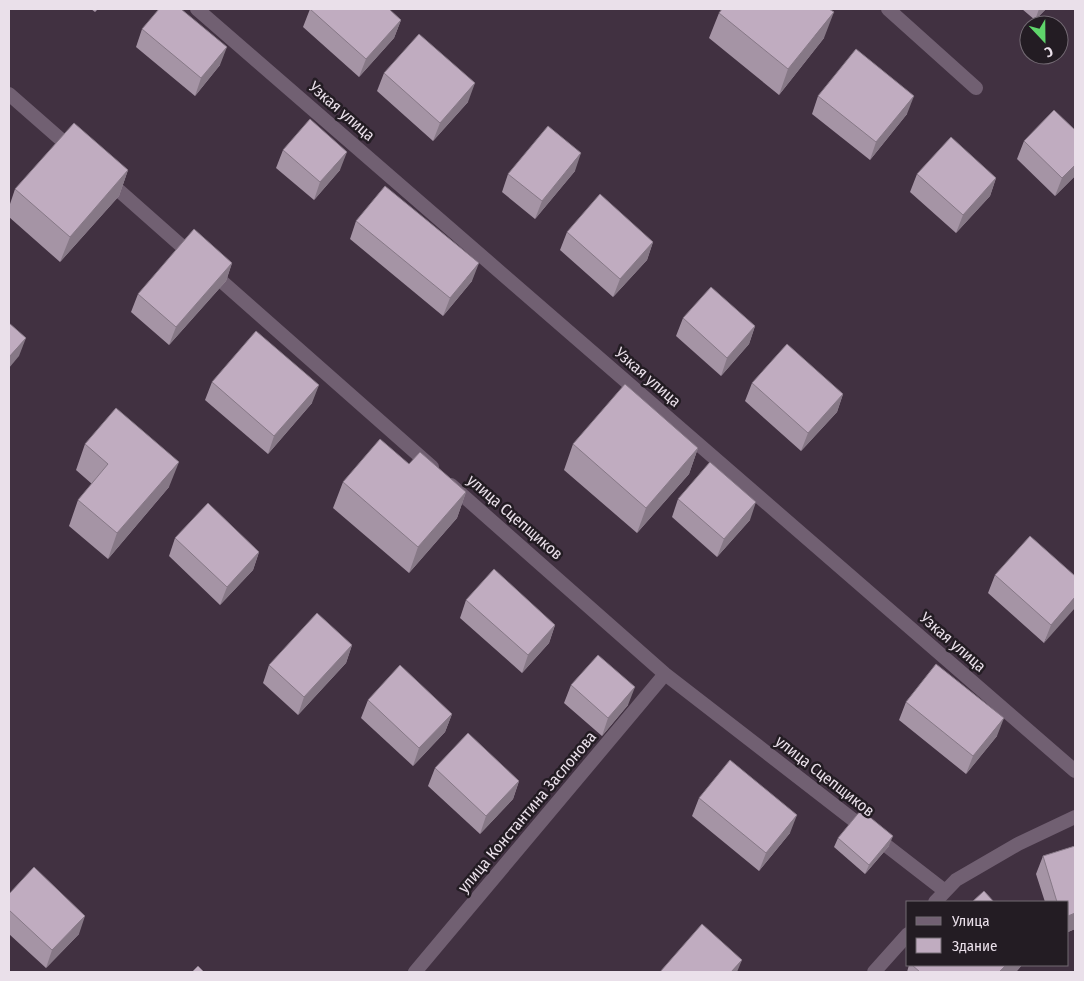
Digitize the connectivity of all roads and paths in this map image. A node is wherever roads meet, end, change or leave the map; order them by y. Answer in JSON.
{"nodes":[{"id":1,"x":197,"y":9,"type":"edge"},
{"id":2,"x":888,"y":9,"type":"edge"},
{"id":3,"x":976,"y":88,"type":"dead end"},
{"id":4,"x":9,"y":94,"type":"edge"},
{"id":5,"x":83,"y":160,"type":"edge"},
{"id":6,"x":98,"y":173,"type":"edge"},
{"id":7,"x":666,"y":674,"type":"junction"},
{"id":8,"x":1075,"y":771,"type":"edge"},
{"id":9,"x":1075,"y":817,"type":"edge"},
{"id":10,"x":945,"y":890,"type":"junction"},
{"id":11,"x":936,"y":901,"type":"edge"},
{"id":12,"x":906,"y":936,"type":"edge"},
{"id":13,"x":415,"y":972,"type":"edge"},
{"id":14,"x":874,"y":972,"type":"edge"}],
"edges":[{"from":1,"to":8,"type":"street","name":"Узкая улица"},
{"from":2,"to":3,"type":"street"},
{"from":4,"to":5,"type":"street"},
{"from":6,"to":7,"type":"street","name":"улица Сцепщиков"},
{"from":7,"to":10,"type":"street","name":"улица Сцепщиков"},
{"from":7,"to":13,"type":"street","name":"улица Константина Заслонова"},
{"from":9,"to":10,"type":"street"},
{"from":10,"to":11,"type":"street"},
{"from":12,"to":14,"type":"street"}]}
